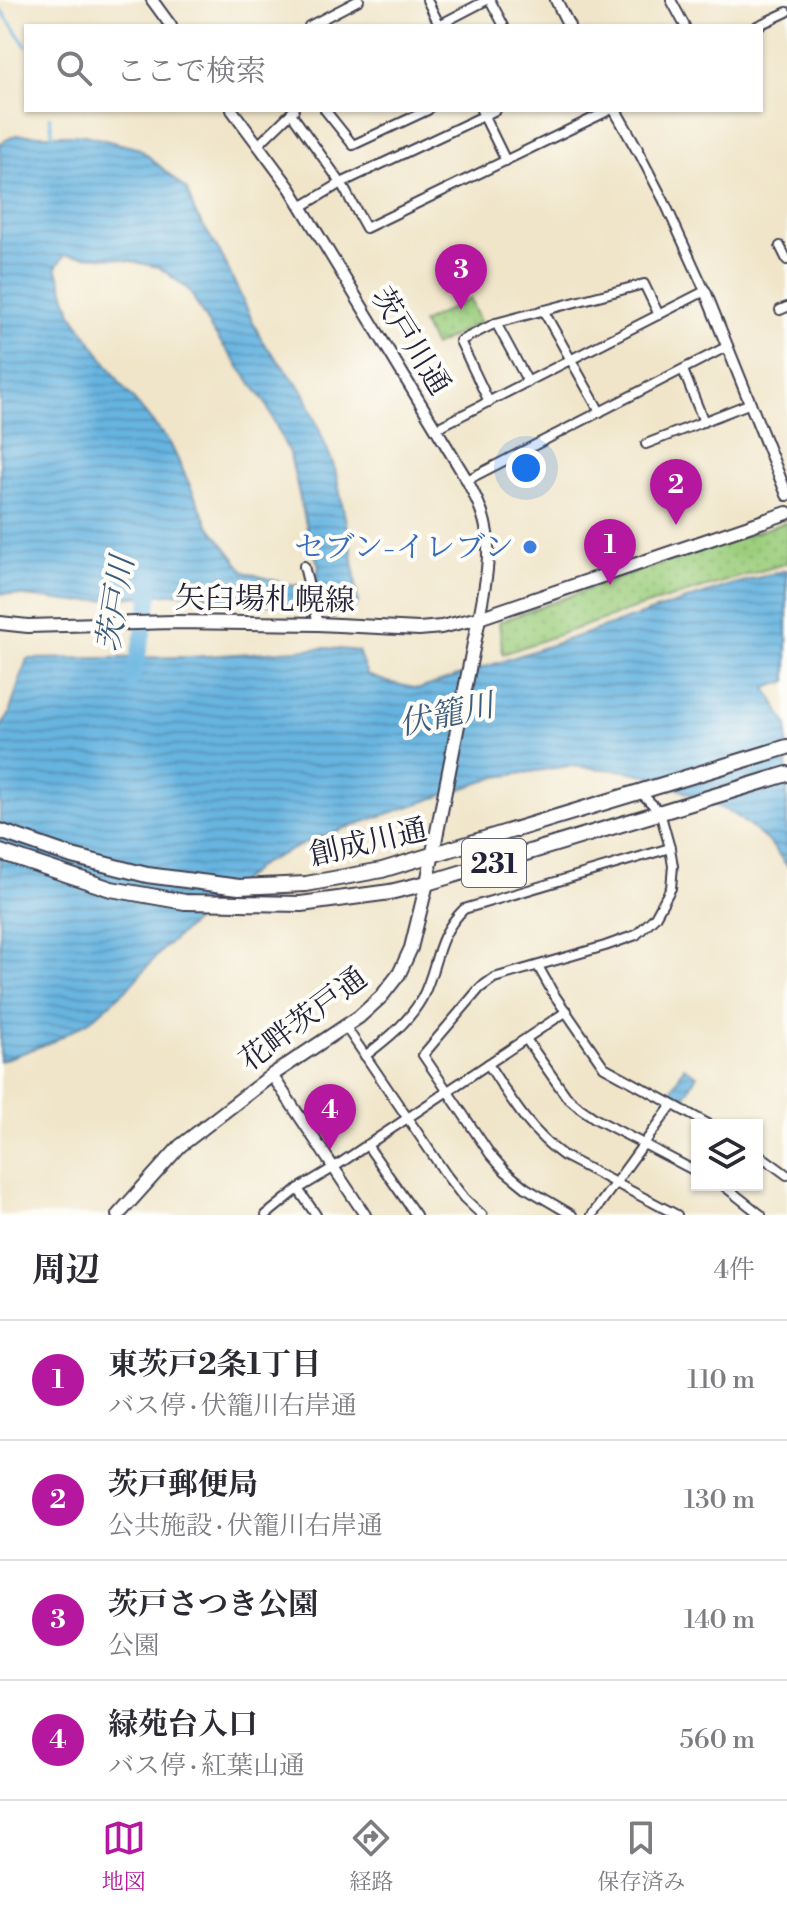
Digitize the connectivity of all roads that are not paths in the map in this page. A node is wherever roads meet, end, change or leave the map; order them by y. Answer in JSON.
{"nodes":[{"id":1,"x":152,"y":0,"type":"edge"},
{"id":2,"x":359,"y":0,"type":"edge"},
{"id":3,"x":427,"y":0,"type":"edge"},
{"id":4,"x":489,"y":0,"type":"edge"},
{"id":5,"x":556,"y":0,"type":"edge"},
{"id":6,"x":671,"y":0,"type":"edge"},
{"id":7,"x":787,"y":12,"type":"edge"},
{"id":8,"x":170,"y":24,"type":"edge"},
{"id":9,"x":313,"y":24,"type":"edge"},
{"id":10,"x":438,"y":24,"type":"edge"},
{"id":11,"x":443,"y":24,"type":"edge"},
{"id":12,"x":503,"y":24,"type":"edge"},
{"id":13,"x":568,"y":24,"type":"edge"},
{"id":14,"x":684,"y":24,"type":"edge"},
{"id":15,"x":761,"y":24,"type":"edge"},
{"id":16,"x":233,"y":112,"type":"edge"},
{"id":17,"x":293,"y":112,"type":"edge"},
{"id":18,"x":327,"y":112,"type":"edge"},
{"id":19,"x":424,"y":112,"type":"edge"},
{"id":20,"x":608,"y":112,"type":"edge"},
{"id":21,"x":613,"y":112,"type":"edge"},
{"id":22,"x":482,"y":113,"type":"edge"},
{"id":23,"x":258,"y":145,"type":"junction"},
{"id":24,"x":637,"y":149,"type":"joint"},
{"id":25,"x":506,"y":161,"type":"junction"},
{"id":26,"x":341,"y":183,"type":"junction"},
{"id":27,"x":301,"y":207,"type":"junction"},
{"id":28,"x":780,"y":246,"type":"dead end"},
{"id":29,"x":787,"y":260,"type":"edge"},
{"id":30,"x":705,"y":291,"type":"junction"},
{"id":31,"x":543,"y":310,"type":"junction"},
{"id":32,"x":659,"y":315,"type":"junction"},
{"id":33,"x":496,"y":323,"type":"junction"},
{"id":34,"x":728,"y":346,"type":"junction"},
{"id":35,"x":570,"y":360,"type":"junction"},
{"id":36,"x":683,"y":370,"type":"junction"},
{"id":37,"x":528,"y":382,"type":"junction"},
{"id":38,"x":489,"y":402,"type":"junction"},
{"id":39,"x":751,"y":403,"type":"junction"},
{"id":40,"x":600,"y":412,"type":"junction"},
{"id":41,"x":704,"y":422,"type":"junction"},
{"id":42,"x":437,"y":428,"type":"junction"},
{"id":43,"x":646,"y":444,"type":"dead end"},
{"id":44,"x":467,"y":480,"type":"junction"},
{"id":45,"x":787,"y":495,"type":"edge"},
{"id":46,"x":787,"y":513,"type":"edge"},
{"id":47,"x":304,"y":566,"type":"dead end"},
{"id":48,"x":479,"y":618,"type":"junction"},
{"id":49,"x":316,"y":620,"type":"junction"},
{"id":50,"x":0,"y":623,"type":"edge"},
{"id":51,"x":787,"y":747,"type":"edge"},
{"id":52,"x":787,"y":774,"type":"edge"},
{"id":53,"x":642,"y":791,"type":"junction"},
{"id":54,"x":660,"y":812,"type":"junction"},
{"id":55,"x":0,"y":831,"type":"edge"},
{"id":56,"x":670,"y":848,"type":"junction"},
{"id":57,"x":0,"y":852,"type":"edge"},
{"id":58,"x":432,"y":856,"type":"junction"},
{"id":59,"x":427,"y":883,"type":"junction"},
{"id":60,"x":538,"y":966,"type":"junction"},
{"id":61,"x":567,"y":1011,"type":"junction"},
{"id":62,"x":345,"y":1026,"type":"junction"},
{"id":63,"x":526,"y":1039,"type":"junction"},
{"id":64,"x":365,"y":1056,"type":"junction"},
{"id":65,"x":488,"y":1064,"type":"junction"},
{"id":66,"x":272,"y":1075,"type":"junction"},
{"id":67,"x":447,"y":1091,"type":"junction"},
{"id":68,"x":672,"y":1105,"type":"junction"},
{"id":69,"x":407,"y":1118,"type":"junction"},
{"id":70,"x":699,"y":1119,"type":"edge"},
{"id":71,"x":644,"y":1144,"type":"junction"},
{"id":72,"x":367,"y":1145,"type":"junction"},
{"id":73,"x":763,"y":1157,"type":"edge"},
{"id":74,"x":333,"y":1168,"type":"junction"},
{"id":75,"x":691,"y":1169,"type":"edge"},
{"id":76,"x":787,"y":1175,"type":"edge"},
{"id":77,"x":615,"y":1184,"type":"junction"},
{"id":78,"x":298,"y":1189,"type":"junction"},
{"id":79,"x":731,"y":1191,"type":"edge"},
{"id":80,"x":118,"y":1215,"type":"edge"},
{"id":81,"x":266,"y":1215,"type":"edge"},
{"id":82,"x":316,"y":1215,"type":"edge"},
{"id":83,"x":365,"y":1215,"type":"edge"},
{"id":84,"x":416,"y":1215,"type":"edge"},
{"id":85,"x":482,"y":1215,"type":"edge"},
{"id":86,"x":572,"y":1215,"type":"edge"},
{"id":87,"x":592,"y":1215,"type":"edge"},
{"id":88,"x":677,"y":1215,"type":"edge"},
{"id":89,"x":761,"y":1215,"type":"edge"}],
"edges":[{"from":1,"to":8,"type":"street"},
{"from":2,"to":9,"type":"street"},
{"from":3,"to":10,"type":"street"},
{"from":4,"to":11,"type":"street"},
{"from":4,"to":12,"type":"street"},
{"from":5,"to":13,"type":"street"},
{"from":6,"to":14,"type":"street"},
{"from":7,"to":15,"type":"street"},
{"from":16,"to":23,"type":"street","name":"茨戸川通"},
{"from":17,"to":23,"type":"street"},
{"from":17,"to":26,"type":"street"},
{"from":18,"to":19,"type":"street"},
{"from":20,"to":25,"type":"street"},
{"from":21,"to":24,"type":"street"},
{"from":22,"to":25,"type":"street"},
{"from":22,"to":26,"type":"street"},
{"from":23,"to":27,"type":"street","name":"茨戸川通"},
{"from":24,"to":30,"type":"street"},
{"from":25,"to":26,"type":"street"},
{"from":26,"to":27,"type":"street"},
{"from":27,"to":42,"type":"street","name":"茨戸川通"},
{"from":28,"to":29,"type":"street"},
{"from":30,"to":32,"type":"street"},
{"from":30,"to":34,"type":"street"},
{"from":31,"to":32,"type":"street"},
{"from":31,"to":33,"type":"street"},
{"from":31,"to":35,"type":"street"},
{"from":32,"to":35,"type":"street"},
{"from":33,"to":37,"type":"street"},
{"from":33,"to":38,"type":"street"},
{"from":34,"to":36,"type":"street"},
{"from":34,"to":39,"type":"street"},
{"from":35,"to":37,"type":"street"},
{"from":35,"to":40,"type":"street"},
{"from":36,"to":40,"type":"street"},
{"from":36,"to":41,"type":"street"},
{"from":37,"to":38,"type":"street"},
{"from":38,"to":42,"type":"street"},
{"from":39,"to":41,"type":"street"},
{"from":39,"to":45,"type":"street"},
{"from":40,"to":44,"type":"street"},
{"from":41,"to":43,"type":"street"},
{"from":42,"to":44,"type":"street","name":"茨戸川通"},
{"from":44,"to":48,"type":"street","name":"茨戸川通"},
{"from":46,"to":48,"type":"main road","name":"矢臼場札幌線"},
{"from":47,"to":49,"type":"street"},
{"from":48,"to":49,"type":"main road","name":"矢臼場札幌線"},
{"from":48,"to":58,"type":"main road","name":"花畔茨戸通"},
{"from":49,"to":50,"type":"main road","name":"矢臼場札幌線"},
{"from":51,"to":53,"type":"highway","name":"創成川通","number":"231"},
{"from":52,"to":54,"type":"highway","name":"創成川通","number":"231"},
{"from":53,"to":54,"type":"street"},
{"from":53,"to":58,"type":"highway","name":"創成川通","number":"231"},
{"from":54,"to":56,"type":"street"},
{"from":54,"to":59,"type":"highway","name":"創成川通","number":"231"},
{"from":55,"to":58,"type":"highway","name":"創成川通","number":"231"},
{"from":56,"to":60,"type":"street"},
{"from":56,"to":64,"type":"street"},
{"from":57,"to":59,"type":"highway","name":"創成川通","number":"231"},
{"from":58,"to":59,"type":"main road","name":"花畔茨戸通"},
{"from":59,"to":62,"type":"main road","name":"花畔茨戸通"},
{"from":60,"to":61,"type":"street"},
{"from":60,"to":67,"type":"street"},
{"from":61,"to":63,"type":"street"},
{"from":61,"to":68,"type":"street"},
{"from":62,"to":64,"type":"street"},
{"from":62,"to":66,"type":"main road","name":"花畔茨戸通"},
{"from":63,"to":65,"type":"street"},
{"from":63,"to":71,"type":"street"},
{"from":64,"to":69,"type":"street"},
{"from":65,"to":67,"type":"street"},
{"from":65,"to":77,"type":"street"},
{"from":66,"to":74,"type":"street"},
{"from":66,"to":80,"type":"main road","name":"花畔茨戸通"},
{"from":67,"to":69,"type":"street"},
{"from":67,"to":86,"type":"street"},
{"from":68,"to":70,"type":"street"},
{"from":68,"to":71,"type":"street"},
{"from":69,"to":72,"type":"street"},
{"from":69,"to":85,"type":"street"},
{"from":71,"to":75,"type":"street"},
{"from":71,"to":77,"type":"street"},
{"from":72,"to":74,"type":"street"},
{"from":72,"to":84,"type":"street"},
{"from":73,"to":76,"type":"street"},
{"from":74,"to":78,"type":"street"},
{"from":74,"to":83,"type":"street"},
{"from":77,"to":87,"type":"street"},
{"from":77,"to":88,"type":"street"},
{"from":78,"to":81,"type":"street"},
{"from":78,"to":82,"type":"street"},
{"from":79,"to":89,"type":"street"}]}
